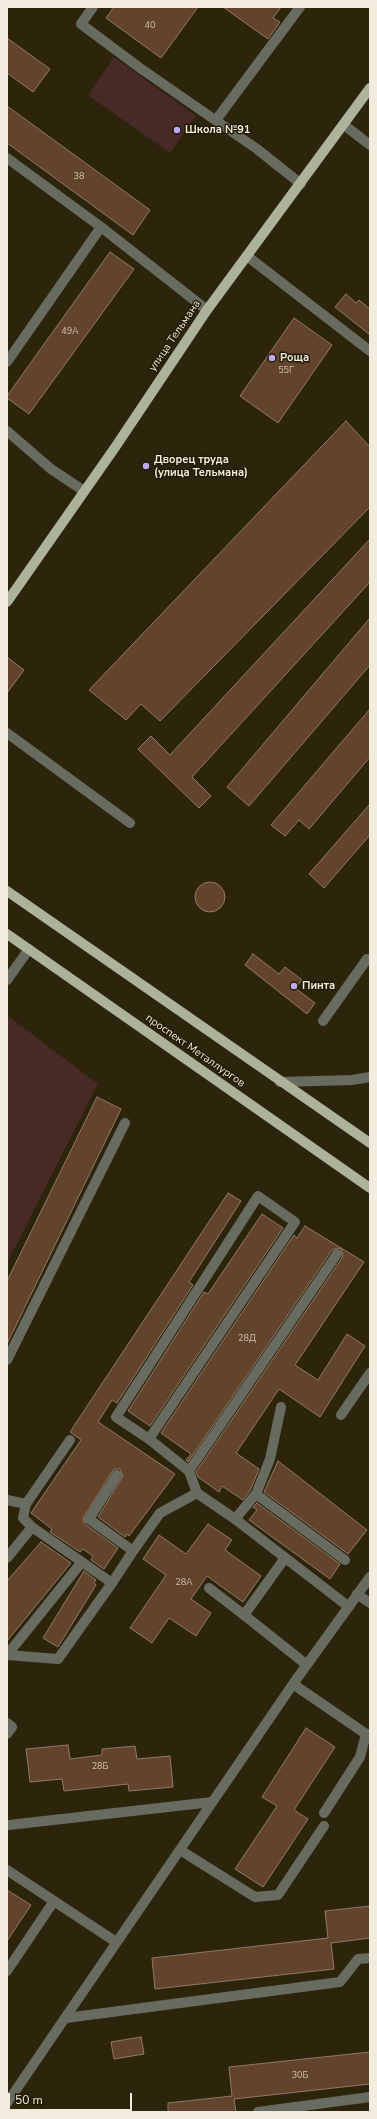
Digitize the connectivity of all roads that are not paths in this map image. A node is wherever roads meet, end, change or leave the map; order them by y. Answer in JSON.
{"nodes":[{"id":1,"x":93,"y":7,"type":"edge"},
{"id":2,"x":300,"y":7,"type":"edge"},
{"id":3,"x":370,"y":88,"type":"edge"},
{"id":4,"x":216,"y":120,"type":"junction"},
{"id":5,"x":344,"y":125,"type":"junction"},
{"id":6,"x":370,"y":146,"type":"edge"},
{"id":7,"x":7,"y":158,"type":"edge"},
{"id":8,"x":301,"y":184,"type":"junction"},
{"id":9,"x":101,"y":227,"type":"junction"},
{"id":10,"x":247,"y":256,"type":"junction"},
{"id":11,"x":207,"y":310,"type":"junction"},
{"id":12,"x":370,"y":351,"type":"edge"},
{"id":13,"x":7,"y":362,"type":"edge"},
{"id":14,"x":7,"y":431,"type":"edge"},
{"id":15,"x":84,"y":491,"type":"junction"},
{"id":16,"x":7,"y":602,"type":"edge"},
{"id":17,"x":7,"y":733,"type":"edge"},
{"id":18,"x":130,"y":823,"type":"dead end"},
{"id":19,"x":7,"y":891,"type":"edge"},
{"id":20,"x":7,"y":934,"type":"edge"},
{"id":21,"x":29,"y":949,"type":"junction"},
{"id":22,"x":369,"y":958,"type":"edge"},
{"id":23,"x":7,"y":980,"type":"edge"},
{"id":24,"x":323,"y":1021,"type":"dead end"},
{"id":25,"x":370,"y":1077,"type":"edge"},
{"id":26,"x":280,"y":1082,"type":"junction"},
{"id":27,"x":124,"y":1123,"type":"dead end"},
{"id":28,"x":370,"y":1143,"type":"edge"},
{"id":29,"x":370,"y":1188,"type":"edge"},
{"id":30,"x":337,"y":1254,"type":"dead end"},
{"id":31,"x":7,"y":1360,"type":"edge"},
{"id":32,"x":370,"y":1373,"type":"edge"},
{"id":33,"x":281,"y":1407,"type":"dead end"},
{"id":34,"x":341,"y":1415,"type":"dead end"},
{"id":35,"x":149,"y":1439,"type":"junction"},
{"id":36,"x":70,"y":1440,"type":"dead end"},
{"id":37,"x":189,"y":1470,"type":"junction"},
{"id":38,"x":117,"y":1475,"type":"dead end"},
{"id":39,"x":198,"y":1493,"type":"junction"},
{"id":40,"x":256,"y":1494,"type":"junction"},
{"id":41,"x":7,"y":1500,"type":"edge"},
{"id":42,"x":26,"y":1504,"type":"junction"},
{"id":43,"x":235,"y":1519,"type":"junction"},
{"id":44,"x":32,"y":1527,"type":"junction"},
{"id":45,"x":133,"y":1551,"type":"junction"},
{"id":46,"x":7,"y":1558,"type":"edge"},
{"id":47,"x":285,"y":1558,"type":"junction"},
{"id":48,"x":345,"y":1560,"type":"dead end"},
{"id":49,"x":81,"y":1563,"type":"junction"},
{"id":50,"x":370,"y":1577,"type":"edge"},
{"id":51,"x":112,"y":1583,"type":"junction"},
{"id":52,"x":209,"y":1588,"type":"dead end"},
{"id":53,"x":357,"y":1594,"type":"junction"},
{"id":54,"x":370,"y":1603,"type":"edge"},
{"id":55,"x":349,"y":1607,"type":"junction"},
{"id":56,"x":244,"y":1615,"type":"junction"},
{"id":57,"x":7,"y":1655,"type":"edge"},
{"id":58,"x":306,"y":1665,"type":"junction"},
{"id":59,"x":293,"y":1684,"type":"junction"},
{"id":60,"x":7,"y":1723,"type":"edge"},
{"id":61,"x":7,"y":1734,"type":"edge"},
{"id":62,"x":368,"y":1734,"type":"edge"},
{"id":63,"x":212,"y":1802,"type":"junction"},
{"id":64,"x":324,"y":1813,"type":"dead end"},
{"id":65,"x":9,"y":1825,"type":"dead end"},
{"id":66,"x":324,"y":1826,"type":"dead end"},
{"id":67,"x":180,"y":1850,"type":"junction"},
{"id":68,"x":7,"y":1870,"type":"edge"},
{"id":69,"x":54,"y":1901,"type":"junction"},
{"id":70,"x":116,"y":1942,"type":"junction"},
{"id":71,"x":370,"y":1958,"type":"edge"},
{"id":72,"x":7,"y":1971,"type":"edge"},
{"id":73,"x":66,"y":2018,"type":"junction"},
{"id":74,"x":9,"y":2097,"type":"edge"},
{"id":75,"x":370,"y":2097,"type":"edge"},
{"id":76,"x":258,"y":2112,"type":"edge"}],
"edges":[{"from":1,"to":4,"type":"street"},
{"from":2,"to":4,"type":"street"},
{"from":3,"to":5,"type":"main road","name":"улица Тельмана"},
{"from":4,"to":8,"type":"street"},
{"from":5,"to":6,"type":"street"},
{"from":5,"to":8,"type":"main road","name":"улица Тельмана"},
{"from":7,"to":9,"type":"street"},
{"from":8,"to":10,"type":"main road","name":"улица Тельмана"},
{"from":9,"to":11,"type":"street"},
{"from":9,"to":13,"type":"street"},
{"from":10,"to":11,"type":"main road","name":"улица Тельмана"},
{"from":10,"to":12,"type":"street"},
{"from":11,"to":15,"type":"main road","name":"улица Тельмана"},
{"from":14,"to":15,"type":"street"},
{"from":15,"to":16,"type":"main road","name":"улица Тельмана"},
{"from":17,"to":18,"type":"street"},
{"from":19,"to":26,"type":"main road"},
{"from":20,"to":21,"type":"main road","name":"проспект Металлургов"},
{"from":21,"to":23,"type":"street"},
{"from":21,"to":29,"type":"main road","name":"проспект Металлургов"},
{"from":22,"to":24,"type":"street"},
{"from":25,"to":26,"type":"street"},
{"from":26,"to":28,"type":"main road"},
{"from":27,"to":31,"type":"street"},
{"from":30,"to":37,"type":"street"},
{"from":32,"to":34,"type":"street"},
{"from":33,"to":40,"type":"street"},
{"from":35,"to":35,"type":"street"},
{"from":35,"to":37,"type":"street"},
{"from":36,"to":42,"type":"street"},
{"from":37,"to":39,"type":"street"},
{"from":38,"to":45,"type":"street"},
{"from":39,"to":43,"type":"street"},
{"from":39,"to":45,"type":"street"},
{"from":40,"to":43,"type":"street"},
{"from":40,"to":48,"type":"street"},
{"from":41,"to":42,"type":"street"},
{"from":42,"to":44,"type":"street"},
{"from":43,"to":47,"type":"street"},
{"from":44,"to":46,"type":"street"},
{"from":44,"to":49,"type":"street"},
{"from":45,"to":51,"type":"street"},
{"from":47,"to":55,"type":"street"},
{"from":47,"to":56,"type":"street"},
{"from":49,"to":51,"type":"street"},
{"from":49,"to":57,"type":"street"},
{"from":50,"to":53,"type":"street"},
{"from":51,"to":57,"type":"street"},
{"from":52,"to":56,"type":"street"},
{"from":53,"to":54,"type":"street"},
{"from":53,"to":55,"type":"street"},
{"from":55,"to":58,"type":"street"},
{"from":56,"to":58,"type":"street"},
{"from":58,"to":59,"type":"street"},
{"from":59,"to":62,"type":"street"},
{"from":59,"to":63,"type":"street"},
{"from":60,"to":61,"type":"street"},
{"from":62,"to":64,"type":"street"},
{"from":63,"to":65,"type":"street"},
{"from":63,"to":67,"type":"street"},
{"from":66,"to":67,"type":"street"},
{"from":67,"to":70,"type":"street"},
{"from":68,"to":69,"type":"street"},
{"from":69,"to":70,"type":"street"},
{"from":69,"to":72,"type":"street"},
{"from":70,"to":73,"type":"street"},
{"from":71,"to":73,"type":"street"},
{"from":73,"to":74,"type":"street"},
{"from":75,"to":76,"type":"street"}]}
